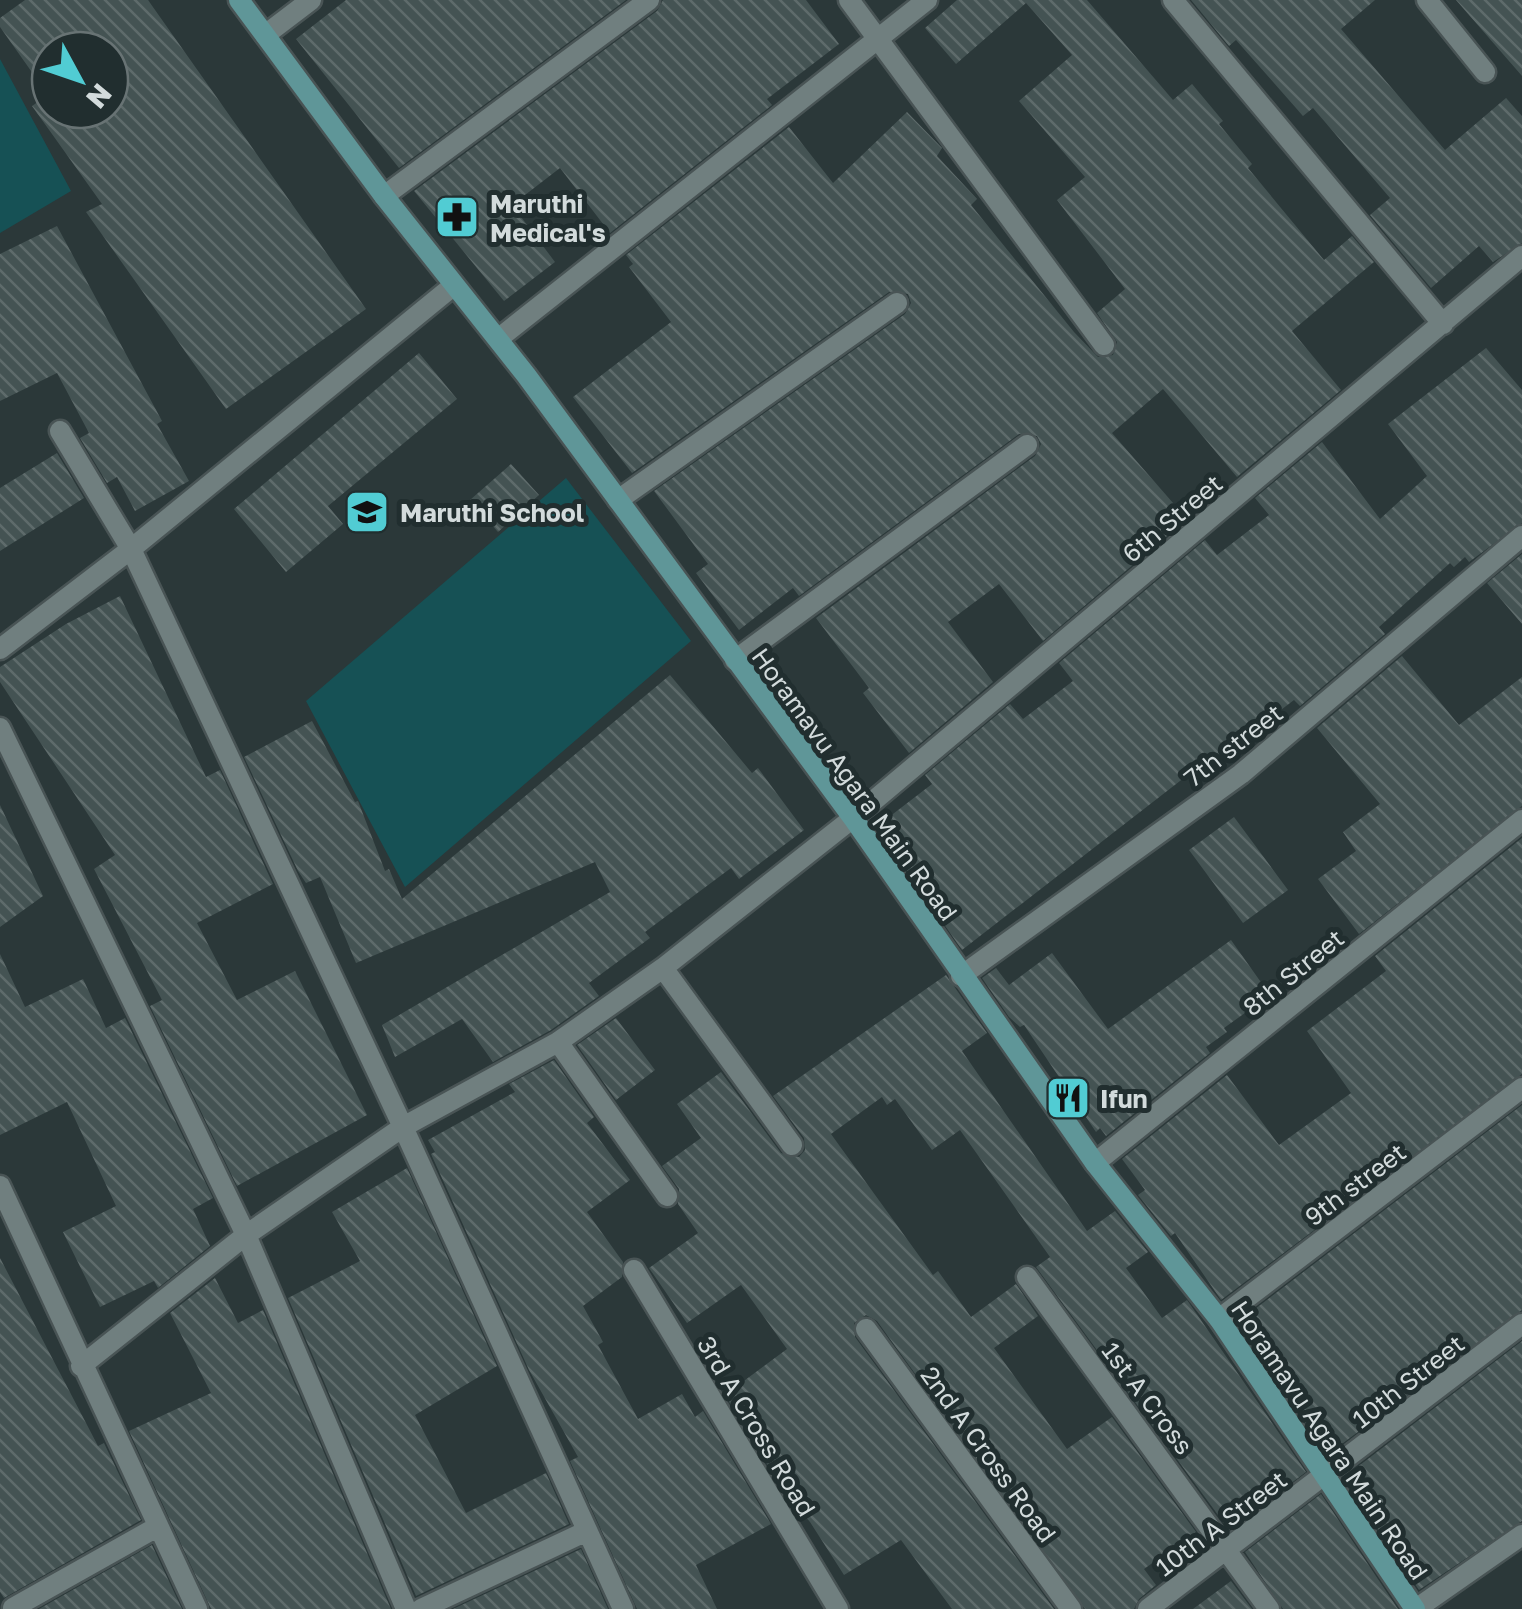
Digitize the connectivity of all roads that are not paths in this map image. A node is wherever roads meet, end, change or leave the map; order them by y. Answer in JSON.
{"nodes":[{"id":1,"x":239,"y":0,"type":"edge"},
{"id":2,"x":310,"y":0,"type":"edge"},
{"id":3,"x":650,"y":0,"type":"edge"},
{"id":4,"x":849,"y":0,"type":"edge"},
{"id":5,"x":927,"y":0,"type":"edge"},
{"id":6,"x":1173,"y":0,"type":"edge"},
{"id":7,"x":1427,"y":0,"type":"edge"},
{"id":8,"x":265,"y":35,"type":"junction"},
{"id":9,"x":882,"y":40,"type":"junction"},
{"id":10,"x":1485,"y":72,"type":"dead end"},
{"id":11,"x":384,"y":196,"type":"junction"},
{"id":12,"x":1522,"y":256,"type":"edge"},
{"id":13,"x":454,"y":286,"type":"junction"},
{"id":14,"x":897,"y":303,"type":"dead end"},
{"id":15,"x":1443,"y":324,"type":"junction"},
{"id":16,"x":498,"y":339,"type":"junction"},
{"id":17,"x":1104,"y":345,"type":"dead end"},
{"id":18,"x":60,"y":431,"type":"dead end"},
{"id":19,"x":1026,"y":445,"type":"dead end"},
{"id":20,"x":618,"y":500,"type":"junction"},
{"id":21,"x":1522,"y":536,"type":"edge"},
{"id":22,"x":131,"y":549,"type":"junction"},
{"id":23,"x":0,"y":649,"type":"edge"},
{"id":24,"x":735,"y":660,"type":"junction"},
{"id":25,"x":0,"y":728,"type":"edge"},
{"id":26,"x":852,"y":818,"type":"junction"},
{"id":27,"x":1522,"y":820,"type":"edge"},
{"id":28,"x":663,"y":968,"type":"junction"},
{"id":29,"x":961,"y":976,"type":"junction"},
{"id":30,"x":558,"y":1042,"type":"junction"},
{"id":31,"x":1522,"y":1088,"type":"edge"},
{"id":32,"x":403,"y":1127,"type":"junction"},
{"id":33,"x":792,"y":1145,"type":"dead end"},
{"id":34,"x":1094,"y":1163,"type":"junction"},
{"id":35,"x":0,"y":1186,"type":"edge"},
{"id":36,"x":667,"y":1196,"type":"dead end"},
{"id":37,"x":246,"y":1235,"type":"junction"},
{"id":38,"x":634,"y":1270,"type":"dead end"},
{"id":39,"x":1028,"y":1277,"type":"dead end"},
{"id":40,"x":1219,"y":1319,"type":"junction"},
{"id":41,"x":1522,"y":1324,"type":"edge"},
{"id":42,"x":866,"y":1329,"type":"dead end"},
{"id":43,"x":81,"y":1366,"type":"junction"},
{"id":44,"x":1324,"y":1478,"type":"junction"},
{"id":45,"x":158,"y":1528,"type":"junction"},
{"id":46,"x":586,"y":1531,"type":"junction"},
{"id":47,"x":1522,"y":1535,"type":"edge"},
{"id":48,"x":1229,"y":1548,"type":"junction"},
{"id":49,"x":13,"y":1608,"type":"edge"},
{"id":50,"x":197,"y":1609,"type":"edge"},
{"id":51,"x":406,"y":1609,"type":"edge"},
{"id":52,"x":421,"y":1609,"type":"edge"},
{"id":53,"x":623,"y":1609,"type":"edge"},
{"id":54,"x":838,"y":1609,"type":"edge"},
{"id":55,"x":1071,"y":1609,"type":"edge"},
{"id":56,"x":1148,"y":1609,"type":"edge"},
{"id":57,"x":1269,"y":1609,"type":"edge"},
{"id":58,"x":1416,"y":1609,"type":"edge"}],
"edges":[{"from":1,"to":8,"type":"street","name":"Horamavu Agara Main Road"},
{"from":2,"to":8,"type":"street"},
{"from":3,"to":11,"type":"street"},
{"from":4,"to":9,"type":"street"},
{"from":5,"to":9,"type":"street"},
{"from":6,"to":15,"type":"street"},
{"from":7,"to":10,"type":"street"},
{"from":8,"to":11,"type":"street","name":"Horamavu Agara Main Road"},
{"from":9,"to":16,"type":"street"},
{"from":9,"to":17,"type":"street"},
{"from":11,"to":13,"type":"street","name":"Horamavu Agara Main Road"},
{"from":12,"to":15,"type":"street","name":"6th Street"},
{"from":13,"to":16,"type":"street","name":"Horamavu Agara Main Road"},
{"from":13,"to":22,"type":"street"},
{"from":14,"to":20,"type":"street"},
{"from":15,"to":26,"type":"street","name":"6th Street"},
{"from":16,"to":20,"type":"street","name":"Horamavu Agara Main Road"},
{"from":18,"to":22,"type":"street"},
{"from":19,"to":24,"type":"street"},
{"from":20,"to":24,"type":"street","name":"Horamavu Agara Main Road"},
{"from":21,"to":29,"type":"street","name":"7th street"},
{"from":22,"to":23,"type":"street"},
{"from":22,"to":32,"type":"street"},
{"from":24,"to":26,"type":"street","name":"Horamavu Agara Main Road"},
{"from":25,"to":37,"type":"street"},
{"from":26,"to":28,"type":"street","name":"6th Street"},
{"from":26,"to":29,"type":"street","name":"Horamavu Agara Main Road"},
{"from":27,"to":34,"type":"street","name":"8th Street"},
{"from":28,"to":30,"type":"street","name":"6th Street"},
{"from":28,"to":33,"type":"street"},
{"from":29,"to":34,"type":"street","name":"Horamavu Agara Main Road"},
{"from":30,"to":32,"type":"street","name":"6th Street"},
{"from":30,"to":36,"type":"street"},
{"from":31,"to":40,"type":"street","name":"9th street"},
{"from":32,"to":37,"type":"street","name":"6th Street"},
{"from":32,"to":46,"type":"street"},
{"from":34,"to":40,"type":"street","name":"Horamavu Agara Main Road"},
{"from":35,"to":43,"type":"street"},
{"from":37,"to":43,"type":"street","name":"6th Street"},
{"from":37,"to":51,"type":"street"},
{"from":38,"to":54,"type":"street","name":"3rd A Cross Road"},
{"from":39,"to":48,"type":"street","name":"1st A Cross"},
{"from":40,"to":44,"type":"street","name":"Horamavu Agara Main Road"},
{"from":41,"to":44,"type":"street","name":"10th Street"},
{"from":42,"to":55,"type":"street","name":"2nd A Cross Road"},
{"from":43,"to":45,"type":"street"},
{"from":44,"to":48,"type":"street","name":"10th A Street"},
{"from":44,"to":58,"type":"street","name":"Horamavu Agara Main Road"},
{"from":45,"to":49,"type":"street"},
{"from":45,"to":50,"type":"street"},
{"from":46,"to":52,"type":"street"},
{"from":46,"to":53,"type":"street"},
{"from":47,"to":58,"type":"street"},
{"from":48,"to":56,"type":"street","name":"10th A Street"},
{"from":48,"to":57,"type":"street","name":"1st A Cross"}]}
